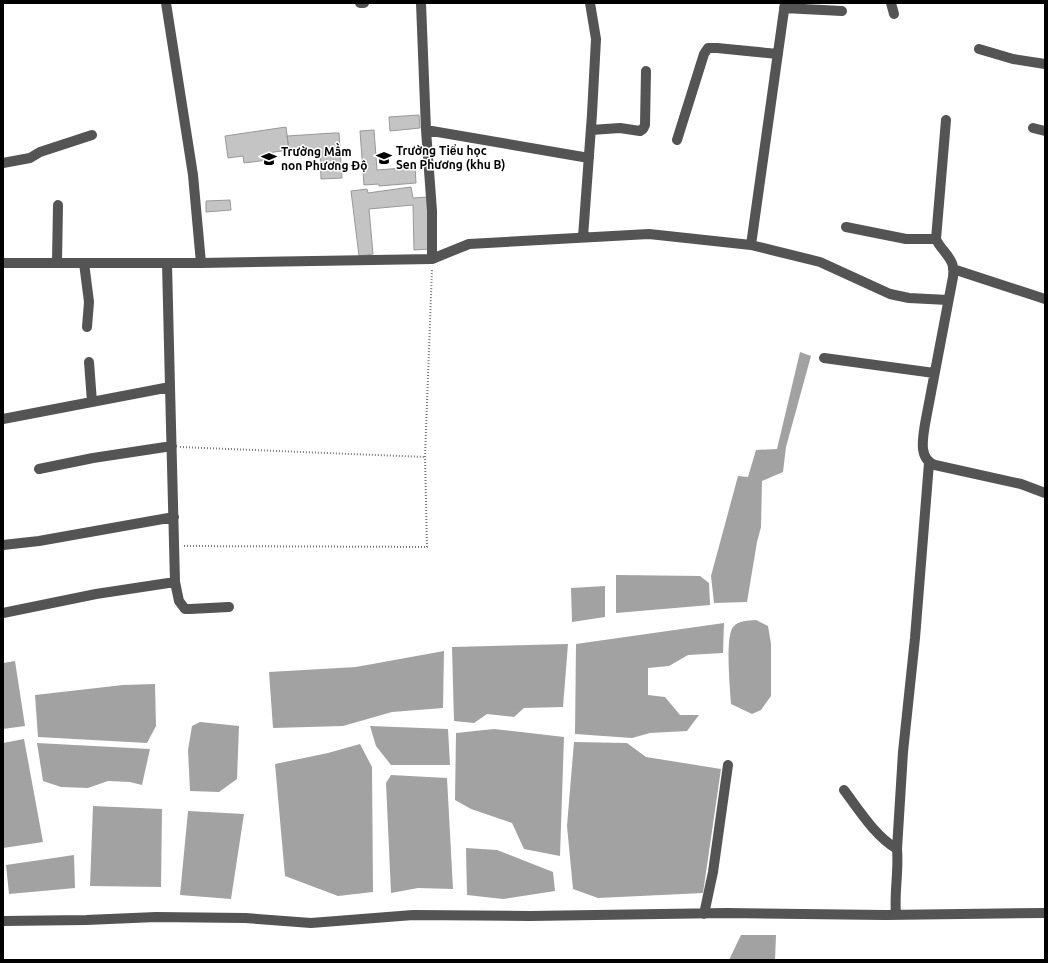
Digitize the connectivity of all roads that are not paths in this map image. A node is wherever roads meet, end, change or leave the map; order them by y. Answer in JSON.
{"nodes":[{"id":1,"x":166,"y":3,"type":"edge"},
{"id":2,"x":360,"y":3,"type":"edge"},
{"id":3,"x":364,"y":3,"type":"edge"},
{"id":4,"x":421,"y":3,"type":"edge"},
{"id":5,"x":590,"y":3,"type":"edge"},
{"id":6,"x":891,"y":3,"type":"edge"},
{"id":7,"x":785,"y":6,"type":"edge"},
{"id":8,"x":842,"y":11,"type":"dead end"},
{"id":9,"x":894,"y":14,"type":"dead end"},
{"id":10,"x":979,"y":49,"type":"dead end"},
{"id":11,"x":778,"y":54,"type":"junction"},
{"id":12,"x":1045,"y":64,"type":"edge"},
{"id":13,"x":646,"y":71,"type":"dead end"},
{"id":14,"x":946,"y":120,"type":"dead end"},
{"id":15,"x":1033,"y":128,"type":"dead end"},
{"id":16,"x":426,"y":130,"type":"junction"},
{"id":17,"x":591,"y":130,"type":"junction"},
{"id":18,"x":1045,"y":131,"type":"edge"},
{"id":19,"x":92,"y":135,"type":"dead end"},
{"id":20,"x":677,"y":140,"type":"dead end"},
{"id":21,"x":589,"y":158,"type":"junction"},
{"id":22,"x":3,"y":163,"type":"edge"},
{"id":23,"x":58,"y":205,"type":"dead end"},
{"id":24,"x":846,"y":227,"type":"dead end"},
{"id":25,"x":582,"y":237,"type":"junction"},
{"id":26,"x":936,"y":239,"type":"junction"},
{"id":27,"x":751,"y":245,"type":"junction"},
{"id":28,"x":432,"y":259,"type":"junction"},
{"id":29,"x":57,"y":262,"type":"junction"},
{"id":30,"x":3,"y":263,"type":"edge"},
{"id":31,"x":84,"y":263,"type":"junction"},
{"id":32,"x":167,"y":263,"type":"junction"},
{"id":33,"x":201,"y":263,"type":"junction"},
{"id":34,"x":953,"y":269,"type":"junction"},
{"id":35,"x":1045,"y":299,"type":"edge"},
{"id":36,"x":948,"y":300,"type":"junction"},
{"id":37,"x":87,"y":327,"type":"dead end"},
{"id":38,"x":824,"y":358,"type":"dead end"},
{"id":39,"x":88,"y":362,"type":"dead end"},
{"id":40,"x":934,"y":373,"type":"junction"},
{"id":41,"x":170,"y":387,"type":"junction"},
{"id":42,"x":92,"y":402,"type":"junction"},
{"id":43,"x":3,"y":419,"type":"edge"},
{"id":44,"x":172,"y":446,"type":"junction"},
{"id":45,"x":929,"y":463,"type":"junction"},
{"id":46,"x":38,"y":469,"type":"dead end"},
{"id":47,"x":1045,"y":493,"type":"edge"},
{"id":48,"x":174,"y":516,"type":"junction"},
{"id":49,"x":3,"y":546,"type":"edge"},
{"id":50,"x":175,"y":582,"type":"junction"},
{"id":51,"x":229,"y":607,"type":"dead end"},
{"id":52,"x":3,"y":613,"type":"edge"},
{"id":53,"x":728,"y":764,"type":"dead end"},
{"id":54,"x":844,"y":790,"type":"dead end"},
{"id":55,"x":897,"y":848,"type":"junction"},
{"id":56,"x":704,"y":914,"type":"junction"},
{"id":57,"x":1045,"y":914,"type":"edge"},
{"id":58,"x":896,"y":915,"type":"junction"},
{"id":59,"x":3,"y":921,"type":"edge"}],
"edges":[{"from":1,"to":33,"type":"street"},
{"from":2,"to":3,"type":"street"},
{"from":4,"to":16,"type":"street"},
{"from":5,"to":17,"type":"street"},
{"from":6,"to":9,"type":"street"},
{"from":7,"to":8,"type":"street"},
{"from":7,"to":11,"type":"street"},
{"from":10,"to":12,"type":"street"},
{"from":11,"to":20,"type":"street"},
{"from":11,"to":27,"type":"street"},
{"from":13,"to":17,"type":"street"},
{"from":14,"to":26,"type":"street"},
{"from":15,"to":18,"type":"street"},
{"from":16,"to":21,"type":"street"},
{"from":16,"to":28,"type":"street"},
{"from":17,"to":21,"type":"street"},
{"from":19,"to":22,"type":"street"},
{"from":21,"to":25,"type":"street"},
{"from":23,"to":29,"type":"street"},
{"from":24,"to":26,"type":"street"},
{"from":25,"to":27,"type":"street"},
{"from":25,"to":28,"type":"street"},
{"from":26,"to":34,"type":"street"},
{"from":27,"to":36,"type":"street"},
{"from":28,"to":33,"type":"street"},
{"from":29,"to":30,"type":"street"},
{"from":29,"to":31,"type":"street"},
{"from":31,"to":32,"type":"street"},
{"from":31,"to":37,"type":"street"},
{"from":32,"to":33,"type":"street"},
{"from":32,"to":41,"type":"street"},
{"from":34,"to":35,"type":"street"},
{"from":34,"to":36,"type":"street"},
{"from":36,"to":40,"type":"street"},
{"from":38,"to":40,"type":"street"},
{"from":39,"to":42,"type":"street"},
{"from":40,"to":45,"type":"street"},
{"from":41,"to":42,"type":"street"},
{"from":41,"to":44,"type":"street"},
{"from":42,"to":43,"type":"street"},
{"from":44,"to":46,"type":"street"},
{"from":44,"to":48,"type":"street"},
{"from":45,"to":47,"type":"street"},
{"from":45,"to":55,"type":"street"},
{"from":48,"to":49,"type":"street"},
{"from":48,"to":50,"type":"street"},
{"from":50,"to":51,"type":"street"},
{"from":50,"to":52,"type":"street"},
{"from":53,"to":56,"type":"street"},
{"from":54,"to":55,"type":"street"},
{"from":55,"to":58,"type":"street"},
{"from":56,"to":58,"type":"street"},
{"from":56,"to":59,"type":"street"},
{"from":57,"to":58,"type":"street"}]}
